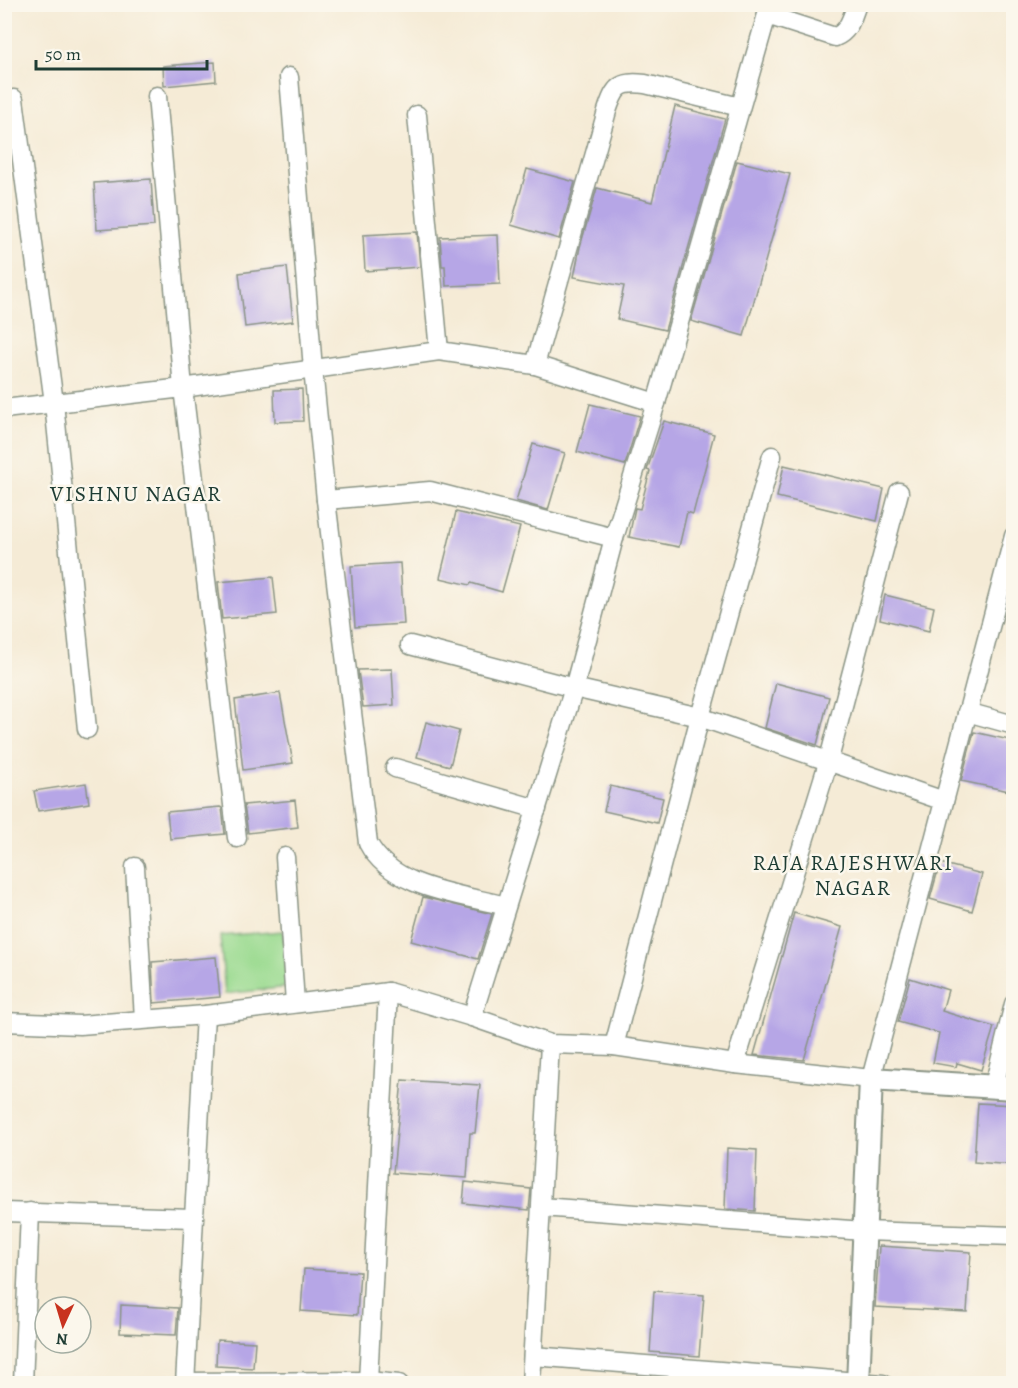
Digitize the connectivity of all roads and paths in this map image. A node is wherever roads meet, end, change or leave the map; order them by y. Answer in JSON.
{"nodes":[{"id":1,"x":857,"y":4,"type":"edge"},
{"id":2,"x":768,"y":10,"type":"edge"},
{"id":3,"x":289,"y":77,"type":"dead end"},
{"id":4,"x":157,"y":96,"type":"dead end"},
{"id":5,"x":14,"y":99,"type":"dead end"},
{"id":6,"x":740,"y":107,"type":"junction"},
{"id":7,"x":417,"y":116,"type":"dead end"},
{"id":8,"x":438,"y":351,"type":"junction"},
{"id":9,"x":535,"y":365,"type":"junction"},
{"id":10,"x":313,"y":369,"type":"junction"},
{"id":11,"x":183,"y":388,"type":"junction"},
{"id":12,"x":54,"y":403,"type":"junction"},
{"id":13,"x":656,"y":403,"type":"junction"},
{"id":14,"x":4,"y":409,"type":"edge"},
{"id":15,"x":772,"y":456,"type":"dead end"},
{"id":16,"x":899,"y":492,"type":"dead end"},
{"id":17,"x":326,"y":500,"type":"junction"},
{"id":18,"x":1014,"y":536,"type":"edge"},
{"id":19,"x":614,"y":538,"type":"junction"},
{"id":20,"x":410,"y":645,"type":"dead end"},
{"id":21,"x":574,"y":688,"type":"junction"},
{"id":22,"x":967,"y":712,"type":"junction"},
{"id":23,"x":700,"y":717,"type":"junction"},
{"id":24,"x":1014,"y":725,"type":"edge"},
{"id":25,"x":87,"y":729,"type":"dead end"},
{"id":26,"x":828,"y":763,"type":"junction"},
{"id":27,"x":395,"y":768,"type":"dead end"},
{"id":28,"x":944,"y":801,"type":"junction"},
{"id":29,"x":537,"y":809,"type":"junction"},
{"id":30,"x":237,"y":838,"type":"dead end"},
{"id":31,"x":285,"y":857,"type":"dead end"},
{"id":32,"x":135,"y":867,"type":"dead end"},
{"id":33,"x":506,"y":906,"type":"junction"},
{"id":34,"x":388,"y":992,"type":"junction"},
{"id":35,"x":296,"y":1003,"type":"junction"},
{"id":36,"x":1014,"y":1004,"type":"edge"},
{"id":37,"x":205,"y":1015,"type":"junction"},
{"id":38,"x":472,"y":1017,"type":"junction"},
{"id":39,"x":144,"y":1019,"type":"junction"},
{"id":40,"x":4,"y":1022,"type":"edge"},
{"id":41,"x":550,"y":1044,"type":"junction"},
{"id":42,"x":614,"y":1046,"type":"junction"},
{"id":43,"x":735,"y":1064,"type":"junction"},
{"id":44,"x":871,"y":1079,"type":"junction"},
{"id":45,"x":1004,"y":1087,"type":"edge"},
{"id":46,"x":541,"y":1207,"type":"junction"},
{"id":47,"x":4,"y":1212,"type":"edge"},
{"id":48,"x":30,"y":1212,"type":"junction"},
{"id":49,"x":192,"y":1218,"type":"junction"},
{"id":50,"x":864,"y":1231,"type":"junction"},
{"id":51,"x":1014,"y":1236,"type":"edge"},
{"id":52,"x":533,"y":1356,"type":"junction"},
{"id":53,"x":368,"y":1381,"type":"junction"},
{"id":54,"x":23,"y":1383,"type":"edge"},
{"id":55,"x":185,"y":1383,"type":"edge"},
{"id":56,"x":399,"y":1383,"type":"edge"},
{"id":57,"x":531,"y":1383,"type":"edge"},
{"id":58,"x":858,"y":1383,"type":"edge"},
{"id":59,"x":883,"y":1383,"type":"edge"}],
"edges":[{"from":1,"to":2,"type":"street"},
{"from":2,"to":6,"type":"street"},
{"from":3,"to":10,"type":"street"},
{"from":4,"to":11,"type":"street"},
{"from":5,"to":12,"type":"street"},
{"from":6,"to":9,"type":"street"},
{"from":6,"to":13,"type":"street"},
{"from":7,"to":8,"type":"street"},
{"from":8,"to":9,"type":"street"},
{"from":8,"to":10,"type":"street"},
{"from":9,"to":13,"type":"street"},
{"from":10,"to":11,"type":"street"},
{"from":10,"to":17,"type":"street"},
{"from":11,"to":12,"type":"street"},
{"from":11,"to":30,"type":"street"},
{"from":12,"to":14,"type":"street"},
{"from":12,"to":25,"type":"street"},
{"from":13,"to":19,"type":"street"},
{"from":15,"to":23,"type":"street"},
{"from":16,"to":26,"type":"street"},
{"from":17,"to":19,"type":"street"},
{"from":17,"to":33,"type":"street"},
{"from":18,"to":22,"type":"street"},
{"from":19,"to":21,"type":"street"},
{"from":20,"to":21,"type":"street"},
{"from":21,"to":23,"type":"street"},
{"from":21,"to":29,"type":"street"},
{"from":22,"to":24,"type":"street"},
{"from":22,"to":28,"type":"street"},
{"from":23,"to":26,"type":"street"},
{"from":23,"to":42,"type":"street"},
{"from":26,"to":28,"type":"street"},
{"from":26,"to":43,"type":"street"},
{"from":27,"to":29,"type":"street"},
{"from":28,"to":44,"type":"street"},
{"from":29,"to":33,"type":"street"},
{"from":31,"to":35,"type":"street"},
{"from":32,"to":39,"type":"street"},
{"from":33,"to":38,"type":"street"},
{"from":34,"to":35,"type":"street"},
{"from":34,"to":38,"type":"street"},
{"from":34,"to":53,"type":"street"},
{"from":35,"to":37,"type":"street"},
{"from":36,"to":45,"type":"street"},
{"from":37,"to":39,"type":"street"},
{"from":37,"to":49,"type":"street"},
{"from":38,"to":41,"type":"street"},
{"from":39,"to":40,"type":"street"},
{"from":41,"to":42,"type":"street"},
{"from":41,"to":46,"type":"street"},
{"from":42,"to":43,"type":"street"},
{"from":43,"to":44,"type":"street"},
{"from":44,"to":45,"type":"street"},
{"from":44,"to":50,"type":"street"},
{"from":46,"to":50,"type":"street"},
{"from":46,"to":52,"type":"street"},
{"from":47,"to":48,"type":"street"},
{"from":48,"to":49,"type":"street"},
{"from":48,"to":54,"type":"street"},
{"from":49,"to":55,"type":"street"},
{"from":50,"to":51,"type":"street"},
{"from":50,"to":58,"type":"street"},
{"from":52,"to":57,"type":"street"},
{"from":52,"to":58,"type":"street"},
{"from":53,"to":55,"type":"street"},
{"from":53,"to":56,"type":"street"},
{"from":58,"to":59,"type":"street"}]}
